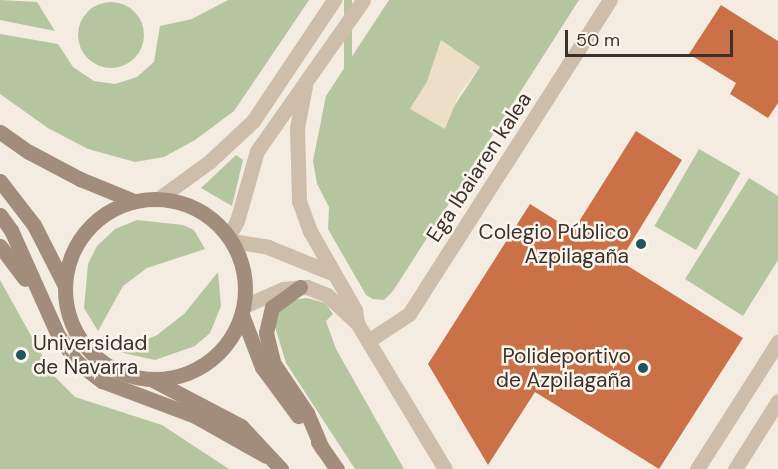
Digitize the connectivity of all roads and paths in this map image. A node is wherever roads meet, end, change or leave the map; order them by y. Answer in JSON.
{"nodes":[{"id":1,"x":334,"y":0,"type":"edge"},
{"id":2,"x":363,"y":0,"type":"edge"},
{"id":3,"x":610,"y":0,"type":"edge"},
{"id":4,"x":305,"y":86,"type":"junction"},
{"id":5,"x":0,"y":132,"type":"edge"},
{"id":6,"x":0,"y":181,"type":"edge"},
{"id":7,"x":158,"y":199,"type":"junction"},
{"id":8,"x":134,"y":201,"type":"junction"},
{"id":9,"x":0,"y":216,"type":"edge"},
{"id":10,"x":230,"y":239,"type":"junction"},
{"id":11,"x":0,"y":246,"type":"edge"},
{"id":12,"x":332,"y":273,"type":"junction"},
{"id":13,"x":64,"y":284,"type":"junction"},
{"id":14,"x":300,"y":287,"type":"junction"},
{"id":15,"x":243,"y":310,"type":"junction"},
{"id":16,"x":48,"y":311,"type":"junction"},
{"id":17,"x":357,"y":323,"type":"junction"},
{"id":18,"x":368,"y":340,"type":"junction"},
{"id":19,"x":778,"y":342,"type":"edge"},
{"id":20,"x":153,"y":380,"type":"junction"},
{"id":21,"x":778,"y":401,"type":"edge"},
{"id":22,"x":322,"y":448,"type":"junction"},
{"id":23,"x":266,"y":456,"type":"junction"},
{"id":24,"x":281,"y":469,"type":"edge"},
{"id":25,"x":338,"y":469,"type":"edge"},
{"id":26,"x":445,"y":469,"type":"edge"},
{"id":27,"x":697,"y":469,"type":"edge"},
{"id":28,"x":735,"y":469,"type":"edge"}],
"edges":[{"from":1,"to":7,"type":"street"},
{"from":2,"to":4,"type":"street"},
{"from":3,"to":18,"type":"street","name":"Ega Ibaiaren kalea"},
{"from":4,"to":10,"type":"street"},
{"from":4,"to":12,"type":"street"},
{"from":5,"to":8,"type":"main road"},
{"from":6,"to":13,"type":"main road"},
{"from":7,"to":8,"type":"main road"},
{"from":7,"to":10,"type":"main road"},
{"from":8,"to":13,"type":"main road"},
{"from":9,"to":16,"type":"main road"},
{"from":10,"to":12,"type":"street"},
{"from":10,"to":15,"type":"main road"},
{"from":11,"to":16,"type":"main road"},
{"from":12,"to":17,"type":"street"},
{"from":13,"to":20,"type":"main road"},
{"from":14,"to":15,"type":"street"},
{"from":14,"to":17,"type":"street"},
{"from":14,"to":22,"type":"main road"},
{"from":15,"to":20,"type":"main road"},
{"from":15,"to":22,"type":"main road"},
{"from":16,"to":23,"type":"main road"},
{"from":17,"to":18,"type":"street"},
{"from":18,"to":26,"type":"street"},
{"from":19,"to":27,"type":"street"},
{"from":20,"to":23,"type":"main road"},
{"from":21,"to":28,"type":"street"},
{"from":22,"to":25,"type":"main road"},
{"from":23,"to":24,"type":"main road"}]}
